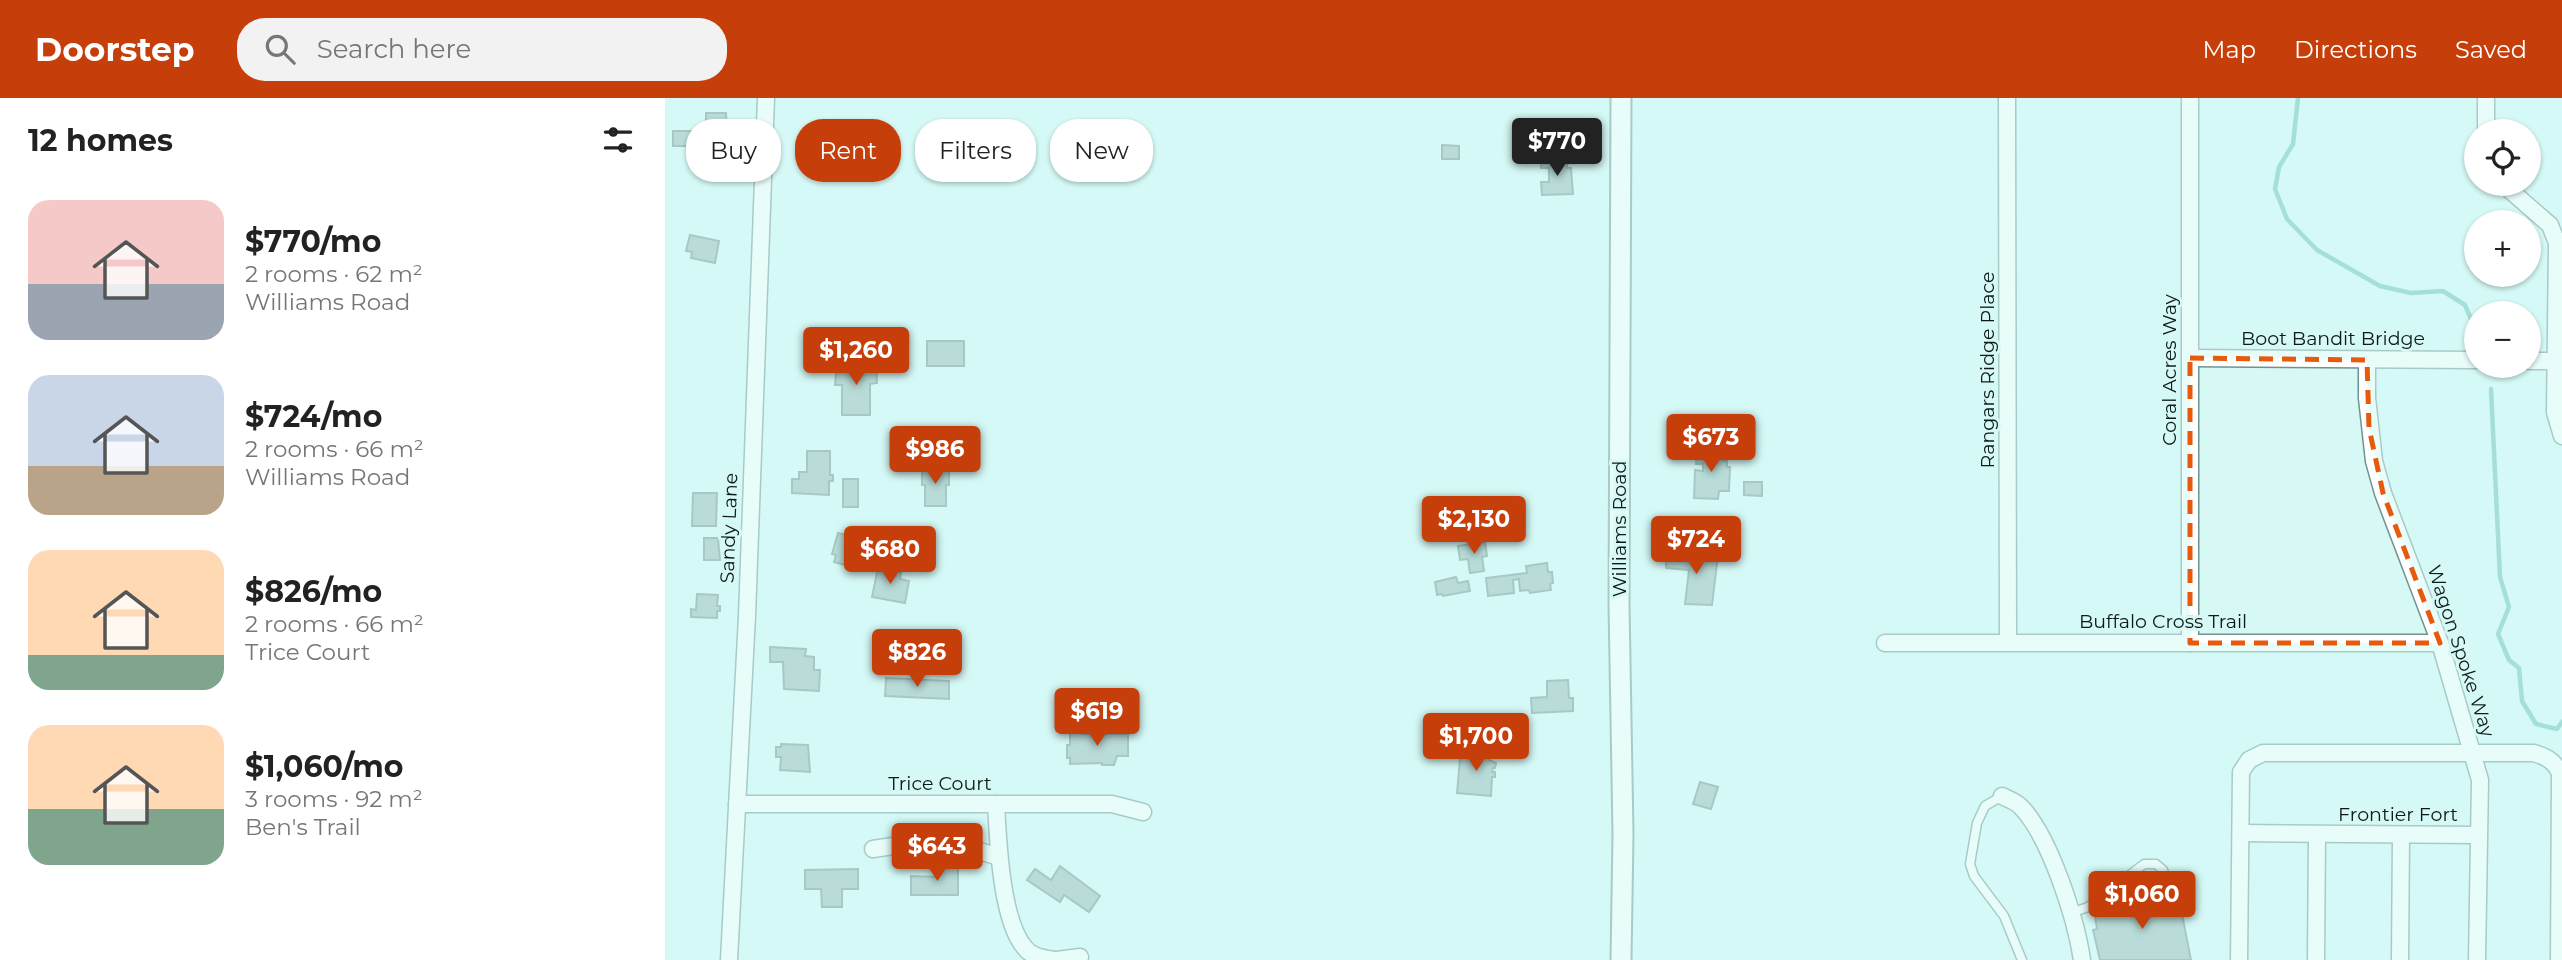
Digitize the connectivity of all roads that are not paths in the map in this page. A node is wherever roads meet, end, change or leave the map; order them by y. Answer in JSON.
{"nodes":[{"id":1,"x":766,"y":98,"type":"edge"},
{"id":2,"x":1621,"y":98,"type":"edge"},
{"id":3,"x":2007,"y":98,"type":"edge"},
{"id":4,"x":2190,"y":98,"type":"edge"},
{"id":5,"x":2486,"y":98,"type":"edge"},
{"id":6,"x":2486,"y":119,"type":"edge"},
{"id":7,"x":2517,"y":196,"type":"edge"},
{"id":8,"x":2190,"y":358,"type":"junction"},
{"id":9,"x":2367,"y":360,"type":"junction"},
{"id":10,"x":2464,"y":360,"type":"edge"},
{"id":11,"x":2541,"y":361,"type":"edge"},
{"id":12,"x":2556,"y":361,"type":"junction"},
{"id":13,"x":2562,"y":436,"type":"edge"},
{"id":14,"x":2008,"y":642,"type":"junction"},
{"id":15,"x":1885,"y":643,"type":"dead end"},
{"id":16,"x":2190,"y":643,"type":"junction"},
{"id":17,"x":2440,"y":643,"type":"junction"},
{"id":18,"x":2472,"y":753,"type":"junction"},
{"id":19,"x":2002,"y":796,"type":"joint"},
{"id":20,"x":737,"y":804,"type":"junction"},
{"id":21,"x":996,"y":804,"type":"junction"},
{"id":22,"x":1143,"y":812,"type":"dead end"},
{"id":23,"x":2241,"y":833,"type":"junction"},
{"id":24,"x":2317,"y":835,"type":"junction"},
{"id":25,"x":2401,"y":835,"type":"junction"},
{"id":26,"x":2479,"y":835,"type":"junction"},
{"id":27,"x":873,"y":849,"type":"dead end"},
{"id":28,"x":999,"y":857,"type":"junction"},
{"id":29,"x":2138,"y":897,"type":"dead end"},
{"id":30,"x":2117,"y":902,"type":"dead end"},
{"id":31,"x":2088,"y":907,"type":"junction"},
{"id":32,"x":2071,"y":913,"type":"junction"},
{"id":33,"x":1080,"y":957,"type":"dead end"},
{"id":34,"x":729,"y":960,"type":"edge"},
{"id":35,"x":1056,"y":960,"type":"edge"},
{"id":36,"x":1621,"y":960,"type":"edge"},
{"id":37,"x":2022,"y":960,"type":"edge"},
{"id":38,"x":2082,"y":960,"type":"edge"},
{"id":39,"x":2239,"y":960,"type":"edge"},
{"id":40,"x":2316,"y":960,"type":"edge"},
{"id":41,"x":2400,"y":960,"type":"edge"},
{"id":42,"x":2477,"y":960,"type":"edge"},
{"id":43,"x":2559,"y":960,"type":"edge"}],
"edges":[{"from":1,"to":20,"type":"street","name":"Sandy Lane"},
{"from":2,"to":36,"type":"street","name":"Williams Road"},
{"from":3,"to":14,"type":"street","name":"Rangars Ridge Place"},
{"from":4,"to":8,"type":"street","name":"Coral Acres Way"},
{"from":5,"to":6,"type":"street"},
{"from":7,"to":12,"type":"street"},
{"from":8,"to":9,"type":"street","name":"Boot Bandit Bridge"},
{"from":8,"to":16,"type":"street","name":"Coral Acres Way"},
{"from":9,"to":10,"type":"street","name":"Boot Bandit Bridge"},
{"from":9,"to":17,"type":"street","name":"Wagon Spoke Way"},
{"from":11,"to":12,"type":"street"},
{"from":12,"to":13,"type":"street"},
{"from":14,"to":15,"type":"street","name":"Buffalo Cross Trail"},
{"from":14,"to":16,"type":"street","name":"Buffalo Cross Trail"},
{"from":16,"to":17,"type":"street","name":"Buffalo Cross Trail"},
{"from":17,"to":18,"type":"street","name":"Wagon Spoke Way"},
{"from":18,"to":23,"type":"street"},
{"from":18,"to":26,"type":"street","name":"Wagon Spoke Way"},
{"from":18,"to":43,"type":"street"},
{"from":19,"to":32,"type":"street"},
{"from":19,"to":37,"type":"lane"},
{"from":20,"to":21,"type":"street","name":"Trice Court"},
{"from":20,"to":34,"type":"street","name":"Sandy Lane"},
{"from":21,"to":22,"type":"street","name":"Trice Court"},
{"from":21,"to":28,"type":"street"},
{"from":23,"to":24,"type":"street","name":"Frontier Fort"},
{"from":23,"to":39,"type":"street"},
{"from":24,"to":25,"type":"street","name":"Frontier Fort"},
{"from":24,"to":40,"type":"street"},
{"from":25,"to":26,"type":"street","name":"Frontier Fort"},
{"from":25,"to":41,"type":"street"},
{"from":26,"to":42,"type":"street","name":"Wagon Spoke Way"},
{"from":27,"to":28,"type":"street"},
{"from":28,"to":35,"type":"street"},
{"from":29,"to":31,"type":"lane"},
{"from":30,"to":31,"type":"lane"},
{"from":31,"to":32,"type":"lane"},
{"from":32,"to":38,"type":"street"},
{"from":33,"to":35,"type":"street"}]}
